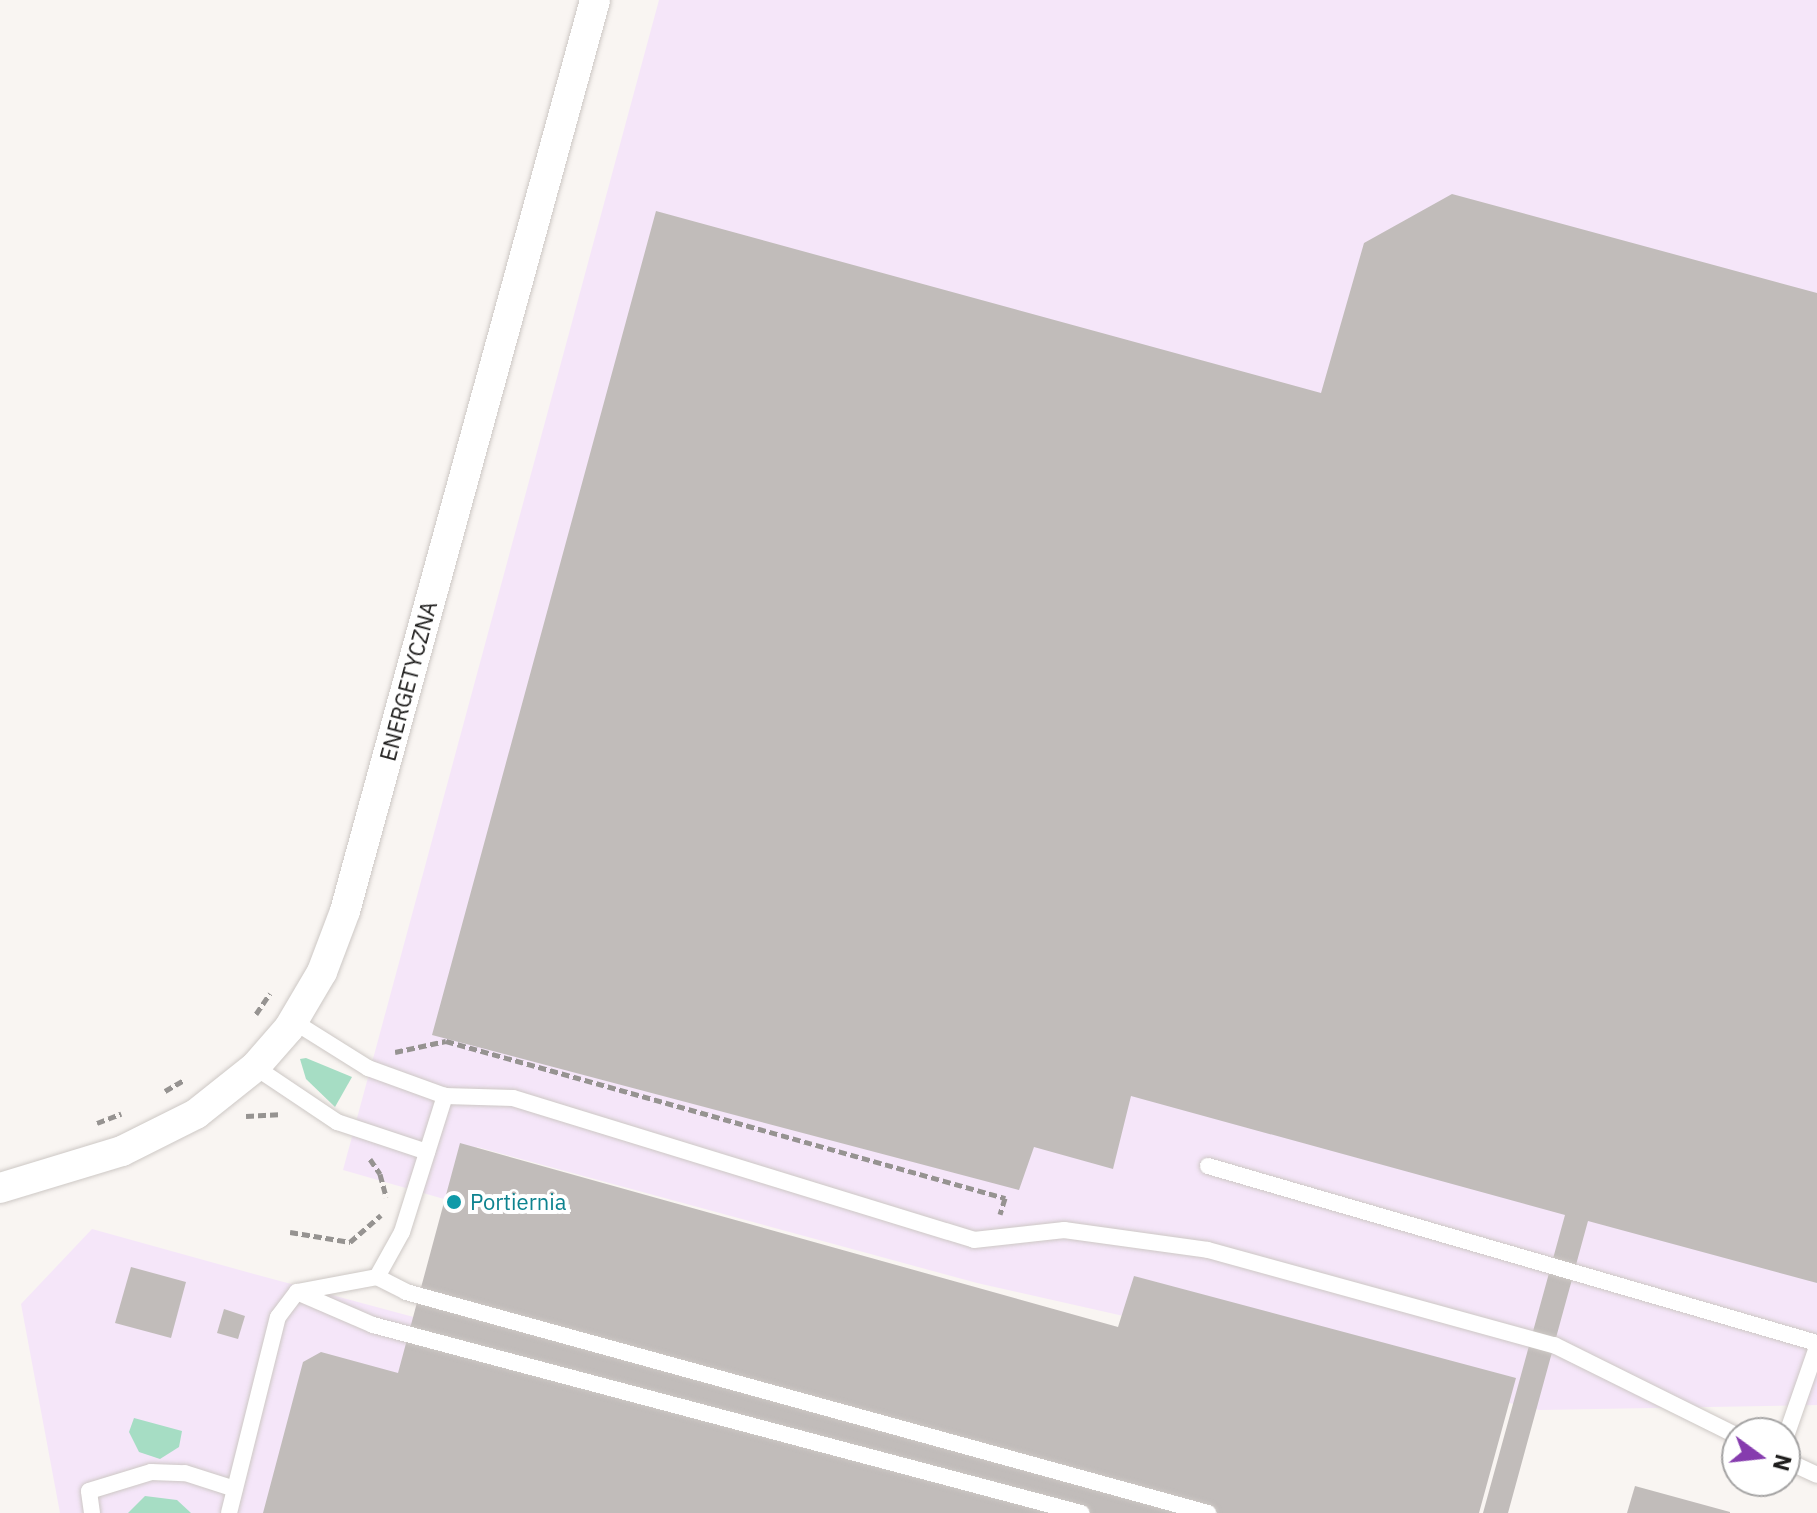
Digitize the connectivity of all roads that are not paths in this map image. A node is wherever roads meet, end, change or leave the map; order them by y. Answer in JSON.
{"nodes":[{"id":1,"x":595,"y":0,"type":"edge"},
{"id":2,"x":293,"y":1021,"type":"junction"},
{"id":3,"x":255,"y":1067,"type":"junction"},
{"id":4,"x":445,"y":1096,"type":"junction"},
{"id":5,"x":427,"y":1152,"type":"junction"},
{"id":6,"x":1208,"y":1166,"type":"dead end"},
{"id":7,"x":0,"y":1188,"type":"edge"},
{"id":8,"x":377,"y":1277,"type":"junction"},
{"id":9,"x":297,"y":1292,"type":"junction"},
{"id":10,"x":1817,"y":1345,"type":"edge"},
{"id":11,"x":1792,"y":1417,"type":"edge"},
{"id":12,"x":1721,"y":1428,"type":"edge"},
{"id":13,"x":235,"y":1489,"type":"junction"},
{"id":14,"x":92,"y":1513,"type":"edge"},
{"id":15,"x":229,"y":1513,"type":"edge"},
{"id":16,"x":1081,"y":1513,"type":"edge"},
{"id":17,"x":1208,"y":1513,"type":"edge"}],
"edges":[{"from":1,"to":2,"type":"street","name":"ENERGETYCZNA"},
{"from":2,"to":3,"type":"street","name":"ENERGETYCZNA"},
{"from":2,"to":4,"type":"lane"},
{"from":3,"to":5,"type":"lane"},
{"from":3,"to":7,"type":"street","name":"ENERGETYCZNA"},
{"from":4,"to":5,"type":"lane"},
{"from":4,"to":12,"type":"lane"},
{"from":5,"to":8,"type":"lane"},
{"from":6,"to":10,"type":"lane"},
{"from":8,"to":9,"type":"lane"},
{"from":8,"to":17,"type":"lane"},
{"from":9,"to":13,"type":"lane"},
{"from":9,"to":16,"type":"lane"},
{"from":10,"to":11,"type":"lane"},
{"from":13,"to":14,"type":"lane"},
{"from":13,"to":15,"type":"lane"}]}
